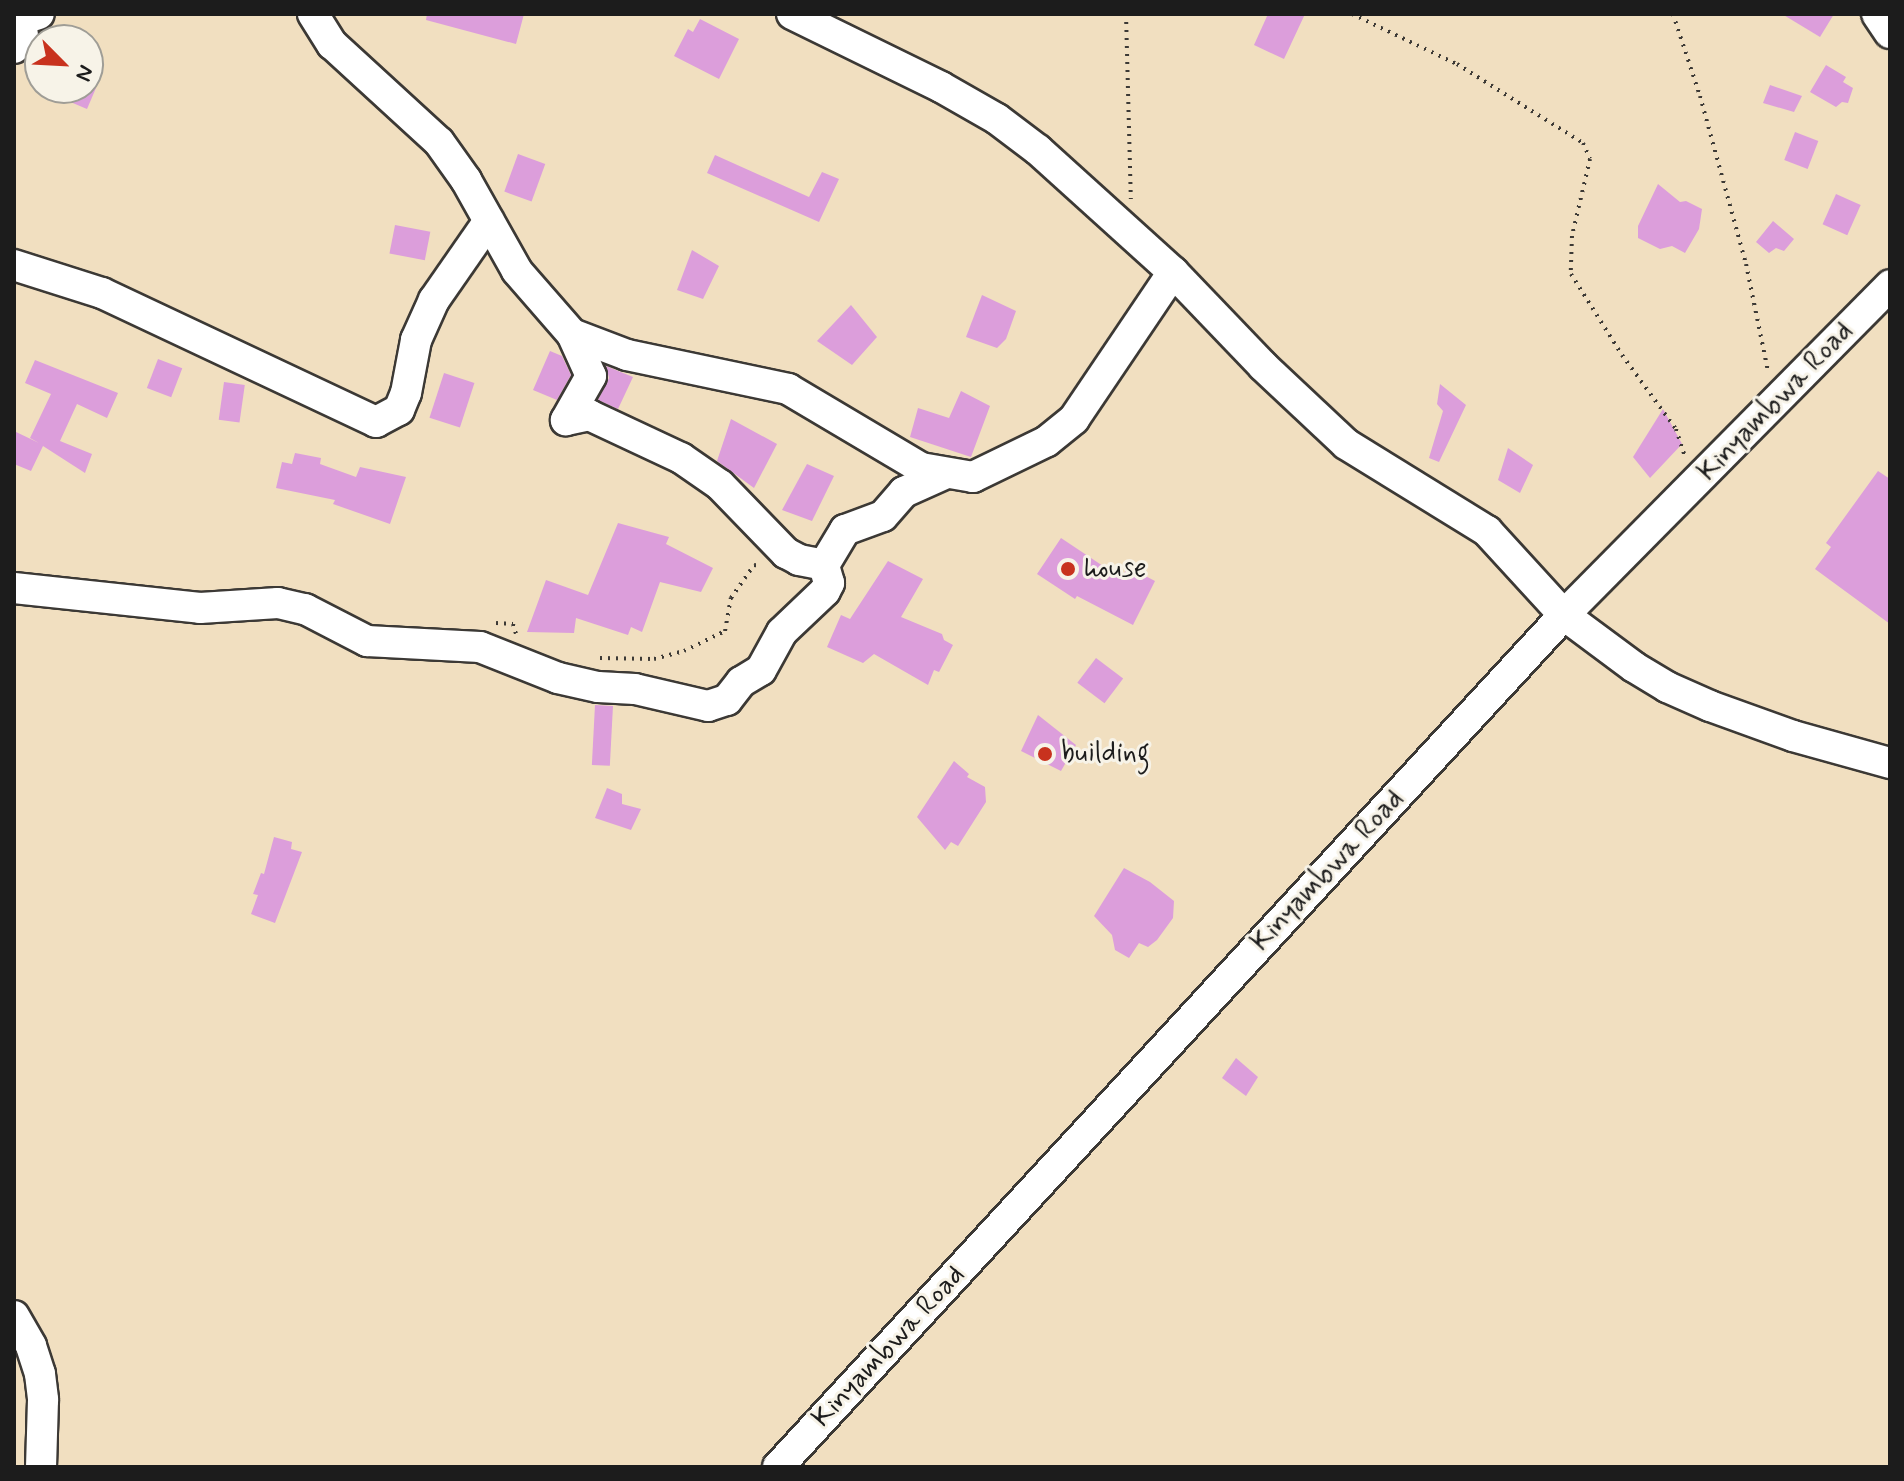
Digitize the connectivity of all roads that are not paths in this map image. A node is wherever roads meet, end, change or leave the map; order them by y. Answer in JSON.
{"nodes":[{"id":1,"x":313,"y":14,"type":"edge"},
{"id":2,"x":792,"y":14,"type":"edge"},
{"id":3,"x":1877,"y":14,"type":"edge"},
{"id":4,"x":1890,"y":33,"type":"edge"},
{"id":5,"x":489,"y":221,"type":"junction"},
{"id":6,"x":14,"y":265,"type":"edge"},
{"id":7,"x":1173,"y":272,"type":"junction"},
{"id":8,"x":1890,"y":285,"type":"edge"},
{"id":9,"x":572,"y":334,"type":"junction"},
{"id":10,"x":944,"y":474,"type":"junction"},
{"id":11,"x":811,"y":562,"type":"junction"},
{"id":12,"x":14,"y":588,"type":"edge"},
{"id":13,"x":1564,"y":615,"type":"junction"},
{"id":14,"x":1890,"y":763,"type":"edge"},
{"id":15,"x":14,"y":1316,"type":"edge"},
{"id":16,"x":41,"y":1467,"type":"edge"},
{"id":17,"x":778,"y":1467,"type":"edge"}],
"edges":[{"from":1,"to":5,"type":"street"},
{"from":2,"to":7,"type":"street"},
{"from":3,"to":4,"type":"street"},
{"from":5,"to":6,"type":"street"},
{"from":5,"to":9,"type":"street"},
{"from":7,"to":10,"type":"street"},
{"from":7,"to":13,"type":"street"},
{"from":8,"to":13,"type":"street","name":"Kinyambwa Road"},
{"from":9,"to":10,"type":"street"},
{"from":9,"to":11,"type":"street"},
{"from":10,"to":11,"type":"street"},
{"from":11,"to":12,"type":"street"},
{"from":13,"to":14,"type":"street"},
{"from":13,"to":17,"type":"street","name":"Kinyambwa Road"},
{"from":15,"to":16,"type":"street"}]}
